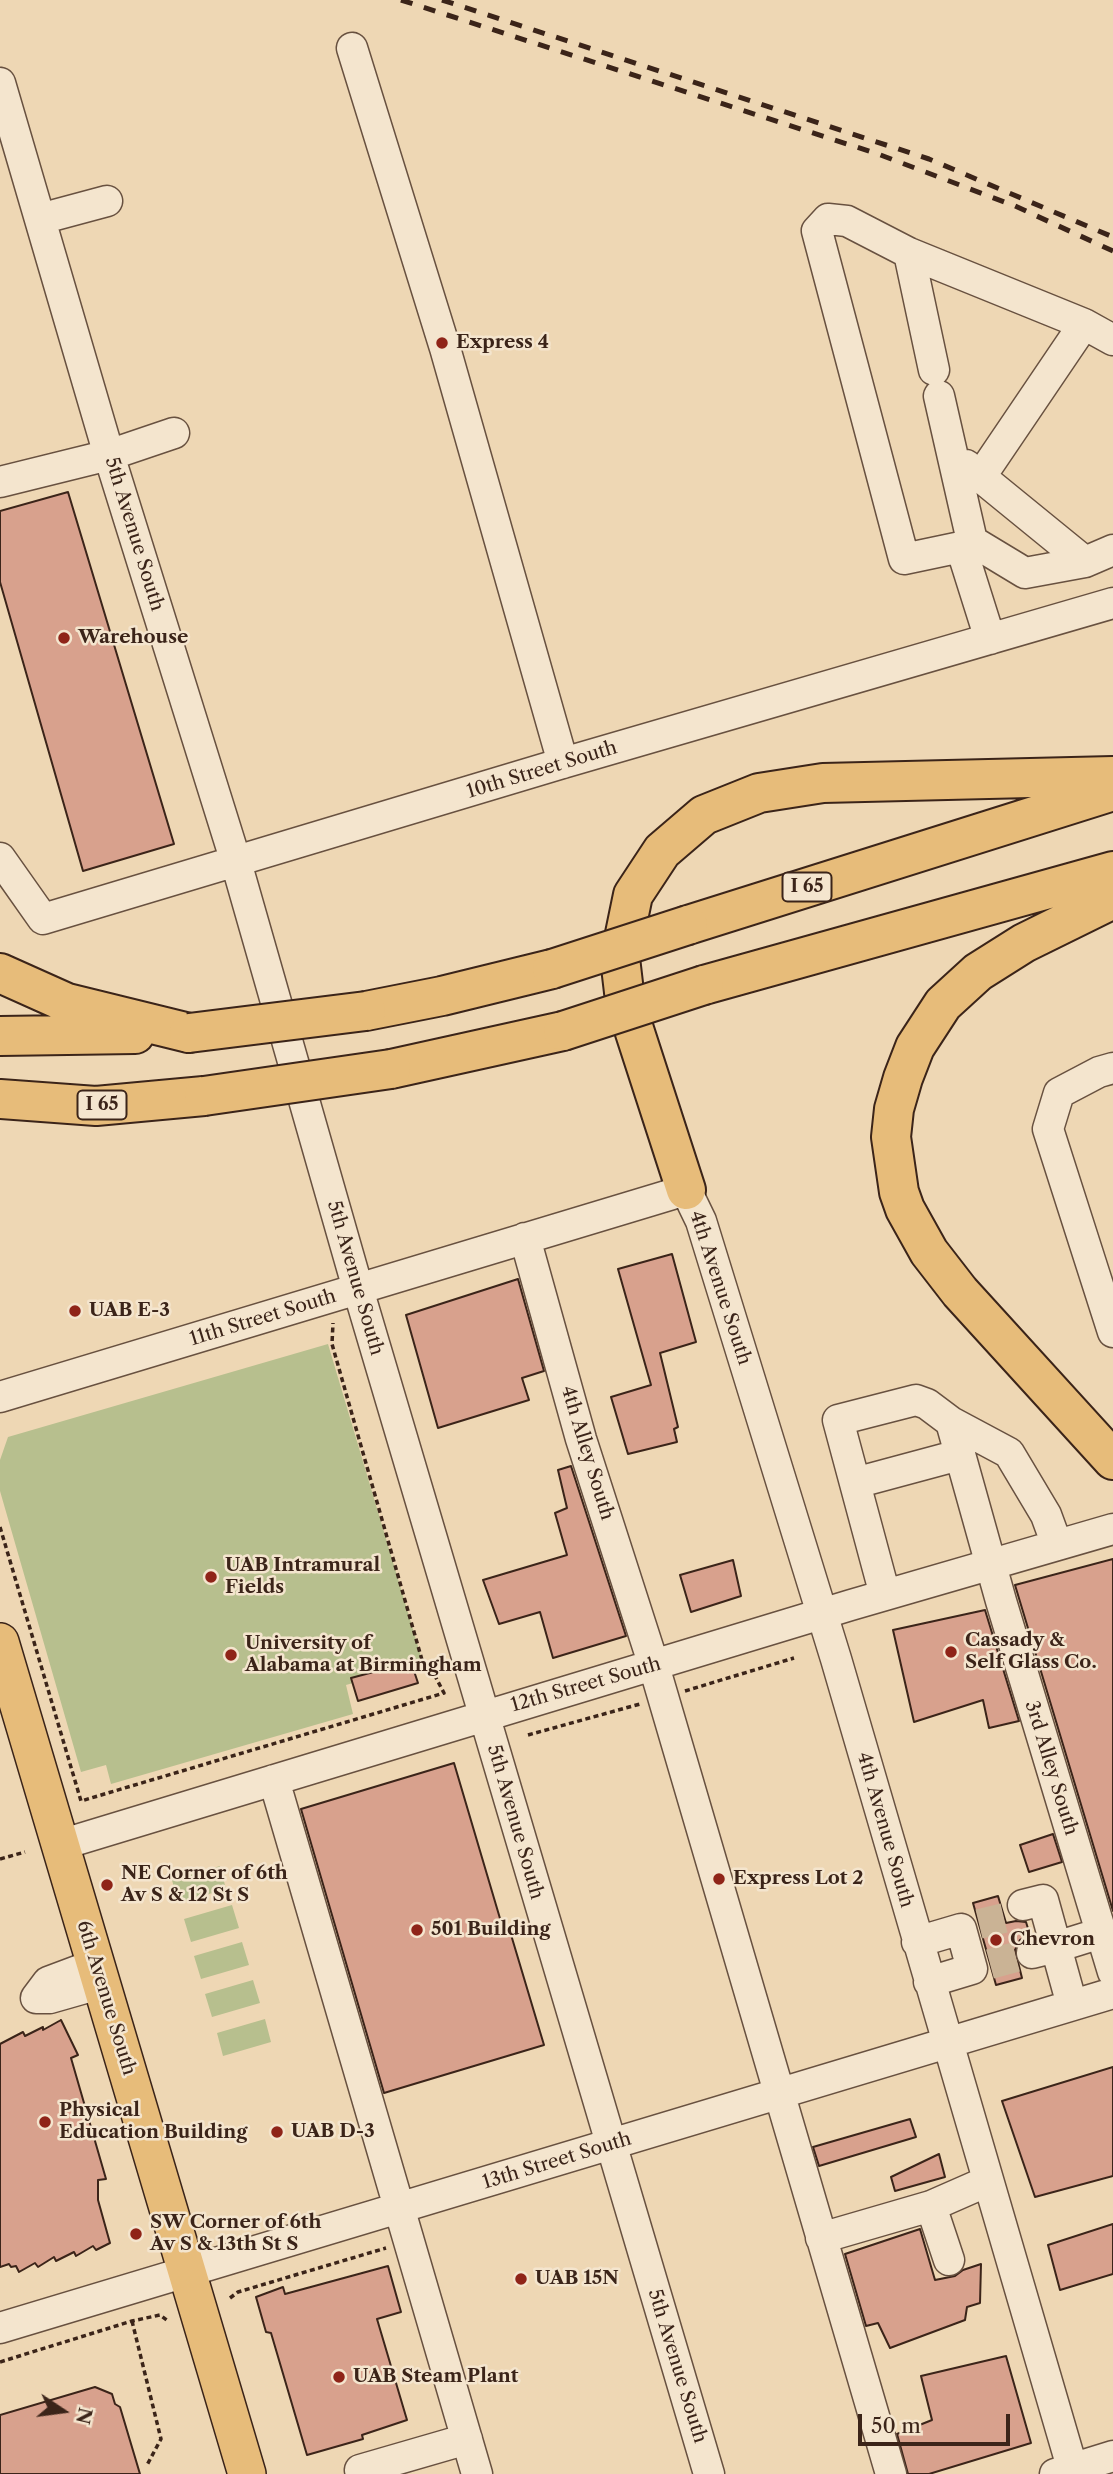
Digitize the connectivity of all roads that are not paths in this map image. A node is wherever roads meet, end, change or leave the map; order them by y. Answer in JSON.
{"nodes":[{"id":1,"x":352,"y":48,"type":"dead end"},
{"id":2,"x":0,"y":83,"type":"edge"},
{"id":3,"x":107,"y":201,"type":"dead end"},
{"id":4,"x":40,"y":219,"type":"junction"},
{"id":5,"x":909,"y":253,"type":"junction"},
{"id":6,"x":1084,"y":324,"type":"junction"},
{"id":7,"x":1113,"y":340,"type":"edge"},
{"id":8,"x":174,"y":433,"type":"dead end"},
{"id":9,"x":109,"y":455,"type":"junction"},
{"id":10,"x":951,"y":455,"type":"junction"},
{"id":11,"x":981,"y":476,"type":"junction"},
{"id":12,"x":0,"y":482,"type":"edge"},
{"id":13,"x":967,"y":544,"type":"junction"},
{"id":14,"x":1113,"y":550,"type":"edge"},
{"id":15,"x":1085,"y":562,"type":"junction"},
{"id":16,"x":1113,"y":603,"type":"edge"},
{"id":17,"x":990,"y":639,"type":"junction"},
{"id":18,"x":563,"y":763,"type":"junction"},
{"id":19,"x":1113,"y":776,"type":"edge"},
{"id":20,"x":1113,"y":791,"type":"edge"},
{"id":21,"x":0,"y":858,"type":"edge"},
{"id":22,"x":236,"y":862,"type":"junction"},
{"id":23,"x":1113,"y":871,"type":"edge"},
{"id":24,"x":1113,"y":900,"type":"edge"},
{"id":25,"x":0,"y":973,"type":"edge"},
{"id":26,"x":189,"y":1033,"type":"junction"},
{"id":27,"x":0,"y":1036,"type":"edge"},
{"id":28,"x":1113,"y":1068,"type":"edge"},
{"id":29,"x":0,"y":1099,"type":"edge"},
{"id":30,"x":685,"y":1190,"type":"junction"},
{"id":31,"x":525,"y":1238,"type":"junction"},
{"id":32,"x":358,"y":1289,"type":"junction"},
{"id":33,"x":1113,"y":1332,"type":"edge"},
{"id":34,"x":0,"y":1397,"type":"edge"},
{"id":35,"x":951,"y":1422,"type":"junction"},
{"id":36,"x":959,"y":1455,"type":"junction"},
{"id":37,"x":1113,"y":1460,"type":"edge"},
{"id":38,"x":855,"y":1483,"type":"junction"},
{"id":39,"x":1113,"y":1529,"type":"edge"},
{"id":40,"x":1057,"y":1545,"type":"junction"},
{"id":41,"x":992,"y":1564,"type":"junction"},
{"id":42,"x":885,"y":1595,"type":"junction"},
{"id":43,"x":822,"y":1614,"type":"junction"},
{"id":44,"x":0,"y":1642,"type":"edge"},
{"id":45,"x":654,"y":1665,"type":"junction"},
{"id":46,"x":484,"y":1716,"type":"junction"},
{"id":47,"x":274,"y":1780,"type":"junction"},
{"id":48,"x":60,"y":1845,"type":"junction"},
{"id":49,"x":987,"y":1917,"type":"junction"},
{"id":50,"x":1101,"y":1933,"type":"junction"},
{"id":51,"x":917,"y":1942,"type":"junction"},
{"id":52,"x":1007,"y":1963,"type":"junction"},
{"id":53,"x":1113,"y":1972,"type":"edge"},
{"id":54,"x":929,"y":1982,"type":"junction"},
{"id":55,"x":1113,"y":1993,"type":"edge"},
{"id":56,"x":1072,"y":2005,"type":"junction"},
{"id":57,"x":947,"y":2043,"type":"junction"},
{"id":58,"x":778,"y":2094,"type":"junction"},
{"id":59,"x":610,"y":2145,"type":"junction"},
{"id":60,"x":988,"y":2181,"type":"junction"},
{"id":61,"x":931,"y":2206,"type":"junction"},
{"id":62,"x":398,"y":2208,"type":"junction"},
{"id":63,"x":821,"y":2238,"type":"junction"},
{"id":64,"x":949,"y":2260,"type":"dead end"},
{"id":65,"x":187,"y":2272,"type":"junction"},
{"id":66,"x":0,"y":2328,"type":"edge"},
{"id":67,"x":467,"y":2440,"type":"junction"},
{"id":68,"x":1113,"y":2456,"type":"edge"},
{"id":69,"x":360,"y":2470,"type":"dead end"},
{"id":70,"x":1067,"y":2472,"type":"edge"},
{"id":71,"x":247,"y":2474,"type":"edge"},
{"id":72,"x":477,"y":2474,"type":"edge"},
{"id":73,"x":709,"y":2474,"type":"edge"},
{"id":74,"x":891,"y":2474,"type":"edge"}],
"edges":[{"from":1,"to":18,"type":"street"},
{"from":2,"to":4,"type":"street","name":"5th Avenue South"},
{"from":3,"to":4,"type":"street"},
{"from":4,"to":9,"type":"street","name":"5th Avenue South"},
{"from":5,"to":6,"type":"street"},
{"from":5,"to":10,"type":"street"},
{"from":5,"to":13,"type":"street"},
{"from":6,"to":7,"type":"street"},
{"from":6,"to":11,"type":"street"},
{"from":8,"to":9,"type":"street"},
{"from":9,"to":12,"type":"street"},
{"from":9,"to":22,"type":"street","name":"5th Avenue South"},
{"from":10,"to":11,"type":"street"},
{"from":10,"to":13,"type":"street"},
{"from":11,"to":15,"type":"street"},
{"from":13,"to":15,"type":"street"},
{"from":13,"to":17,"type":"street"},
{"from":14,"to":15,"type":"street"},
{"from":16,"to":17,"type":"street","name":"10th Street South"},
{"from":17,"to":18,"type":"street","name":"10th Street South"},
{"from":18,"to":22,"type":"street","name":"10th Street South"},
{"from":19,"to":30,"type":"highway"},
{"from":20,"to":26,"type":"highway","number":"I 65","bridge":true},
{"from":21,"to":22,"type":"street","name":"10th Street South"},
{"from":22,"to":32,"type":"street","name":"5th Avenue South"},
{"from":23,"to":29,"type":"highway","number":"I 65","bridge":true},
{"from":24,"to":37,"type":"highway"},
{"from":25,"to":26,"type":"highway"},
{"from":26,"to":27,"type":"highway","number":"I 65"},
{"from":28,"to":33,"type":"street"},
{"from":30,"to":31,"type":"street","name":"11th Street South"},
{"from":30,"to":43,"type":"street","name":"4th Avenue South"},
{"from":31,"to":32,"type":"street","name":"11th Street South"},
{"from":31,"to":45,"type":"street","name":"4th Alley South"},
{"from":32,"to":34,"type":"street","name":"11th Street South"},
{"from":32,"to":46,"type":"street","name":"5th Avenue South"},
{"from":35,"to":36,"type":"street","name":"3rd Alley South"},
{"from":35,"to":38,"type":"street"},
{"from":35,"to":40,"type":"street"},
{"from":36,"to":38,"type":"street"},
{"from":36,"to":41,"type":"street","name":"3rd Alley South"},
{"from":38,"to":42,"type":"street"},
{"from":39,"to":40,"type":"street","name":"12th Street South"},
{"from":40,"to":41,"type":"street","name":"12th Street South"},
{"from":41,"to":42,"type":"street","name":"12th Street South"},
{"from":41,"to":50,"type":"street","name":"3rd Alley South"},
{"from":42,"to":43,"type":"street","name":"12th Street South"},
{"from":43,"to":45,"type":"street","name":"12th Street South"},
{"from":43,"to":51,"type":"street","name":"4th Avenue South"},
{"from":44,"to":48,"type":"main road","name":"6th Avenue South"},
{"from":45,"to":46,"type":"street","name":"12th Street South"},
{"from":45,"to":58,"type":"street","name":"4th Alley South"},
{"from":46,"to":47,"type":"street","name":"12th Street South"},
{"from":46,"to":59,"type":"street","name":"5th Avenue South"},
{"from":47,"to":48,"type":"street","name":"12th Street South"},
{"from":47,"to":62,"type":"street"},
{"from":48,"to":65,"type":"main road","name":"6th Avenue South"},
{"from":49,"to":51,"type":"street"},
{"from":49,"to":52,"type":"street"},
{"from":49,"to":52,"type":"street"},
{"from":50,"to":52,"type":"street"},
{"from":50,"to":53,"type":"street","name":"3rd Alley South"},
{"from":51,"to":54,"type":"street","name":"4th Avenue South"},
{"from":52,"to":54,"type":"street"},
{"from":52,"to":56,"type":"street"},
{"from":54,"to":57,"type":"street","name":"4th Avenue South"},
{"from":55,"to":56,"type":"street","name":"13th Street South"},
{"from":56,"to":57,"type":"street","name":"13th Street South"},
{"from":57,"to":58,"type":"street","name":"13th Street South"},
{"from":57,"to":60,"type":"street","name":"4th Avenue South"},
{"from":58,"to":59,"type":"street","name":"13th Street South"},
{"from":58,"to":63,"type":"street","name":"4th Alley South"},
{"from":59,"to":62,"type":"street","name":"13th Street South"},
{"from":59,"to":73,"type":"street","name":"5th Avenue South"},
{"from":60,"to":61,"type":"street"},
{"from":60,"to":70,"type":"street","name":"4th Avenue South"},
{"from":61,"to":63,"type":"street"},
{"from":61,"to":64,"type":"street"},
{"from":62,"to":65,"type":"street","name":"13th Street South"},
{"from":62,"to":67,"type":"street"},
{"from":63,"to":74,"type":"street","name":"4th Alley South"},
{"from":65,"to":66,"type":"street","name":"13th Street South"},
{"from":65,"to":71,"type":"main road","name":"6th Avenue South"},
{"from":67,"to":69,"type":"street"},
{"from":67,"to":72,"type":"street"},
{"from":68,"to":70,"type":"street"}]}
